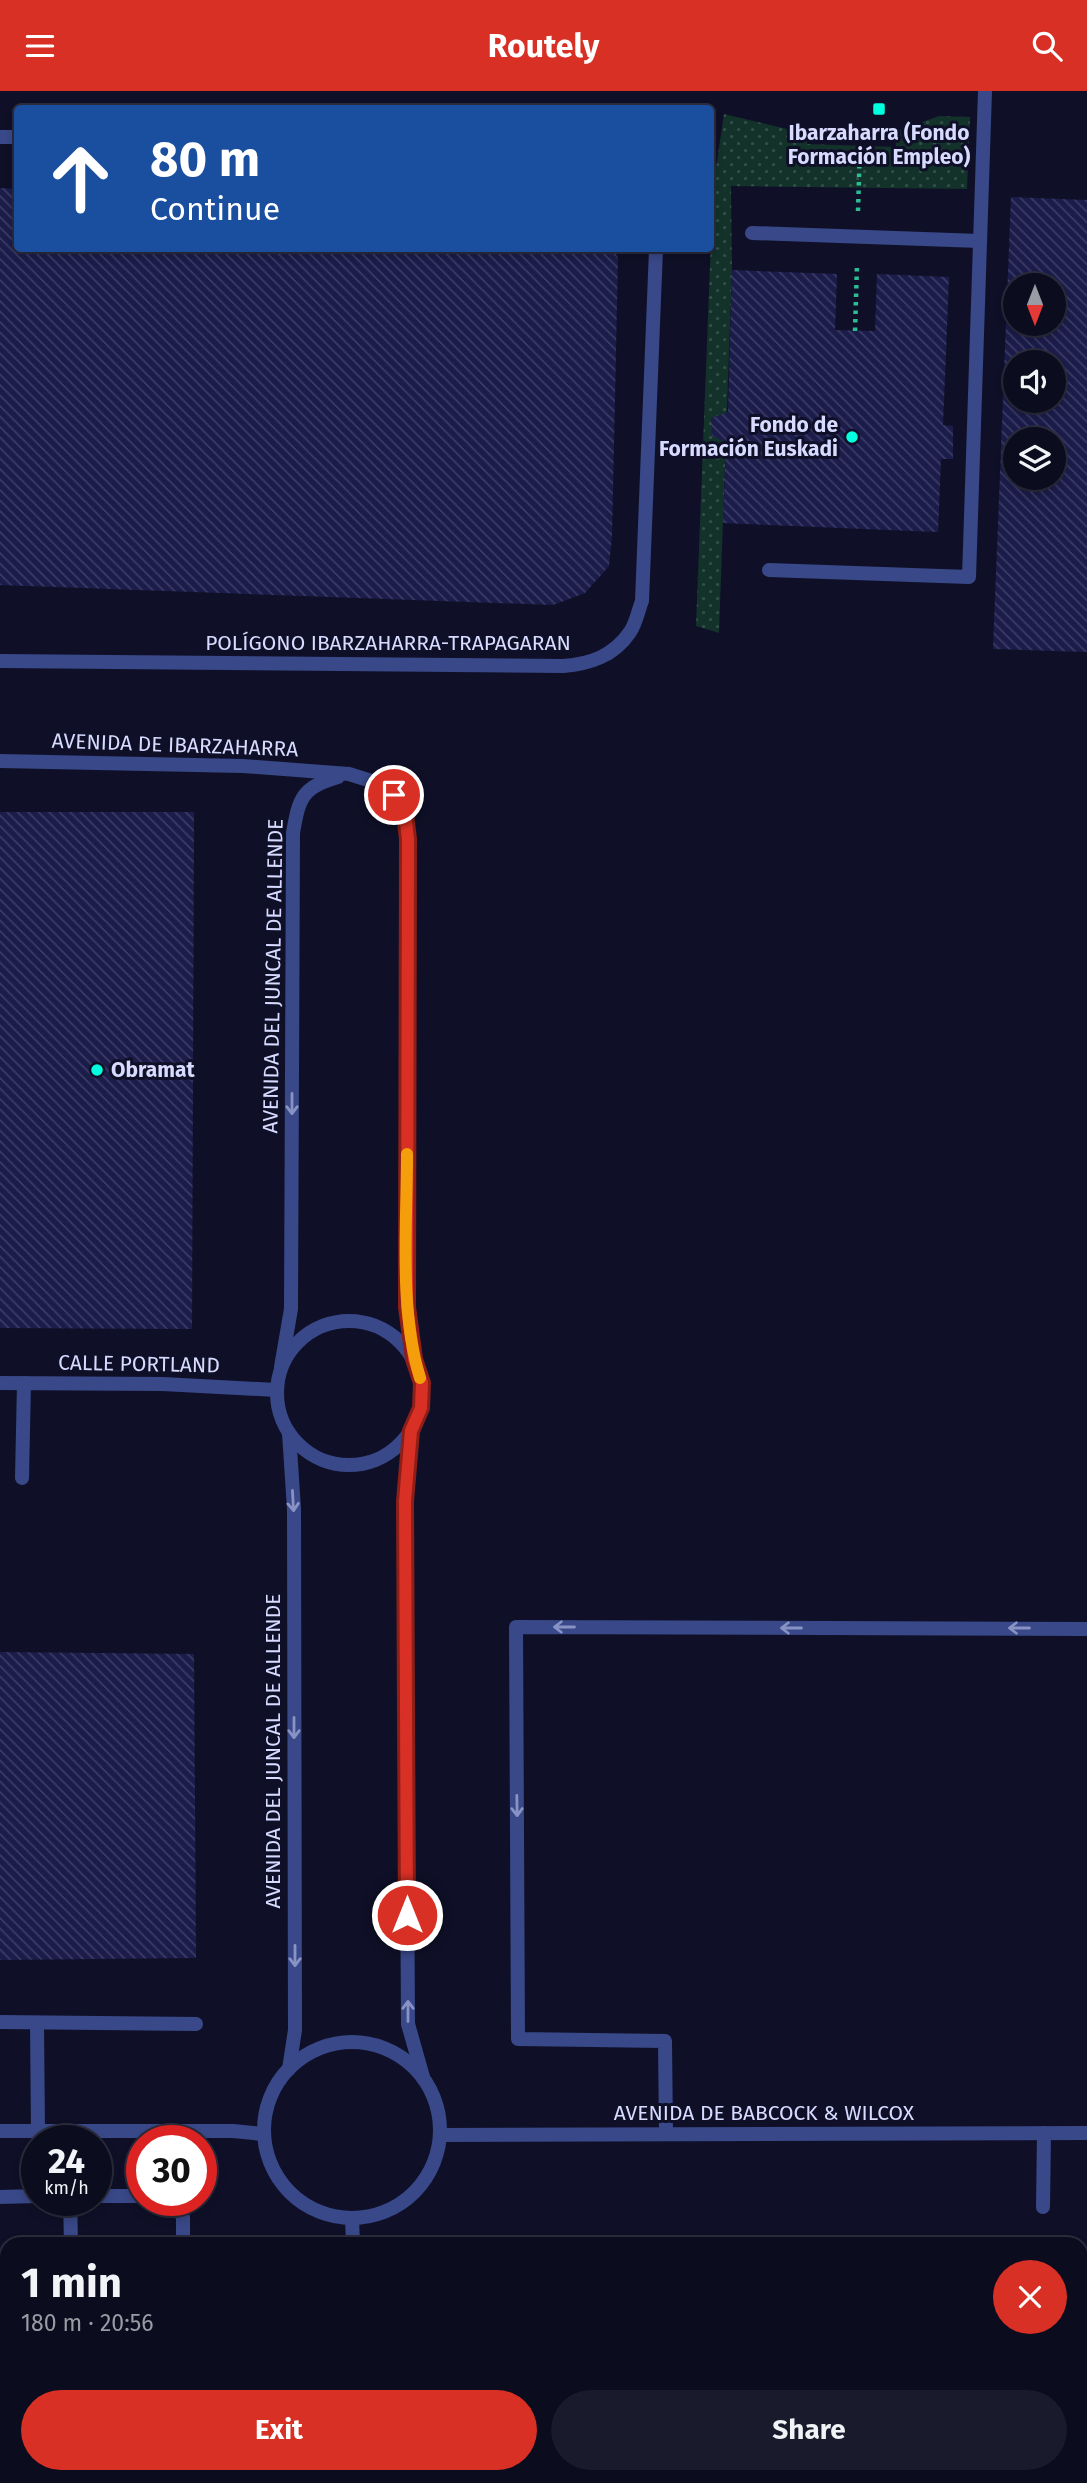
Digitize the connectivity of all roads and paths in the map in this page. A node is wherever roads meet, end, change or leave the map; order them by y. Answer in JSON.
{"nodes":[{"id":1,"x":985,"y":91,"type":"edge"},
{"id":2,"x":752,"y":233,"type":"dead end"},
{"id":3,"x":980,"y":241,"type":"junction"},
{"id":4,"x":656,"y":252,"type":"edge"},
{"id":5,"x":769,"y":571,"type":"dead end"},
{"id":6,"x":0,"y":661,"type":"edge"},
{"id":7,"x":0,"y":761,"type":"edge"},
{"id":8,"x":349,"y":774,"type":"junction"},
{"id":9,"x":414,"y":1359,"type":"junction"},
{"id":10,"x":281,"y":1367,"type":"junction"},
{"id":11,"x":0,"y":1383,"type":"edge"},
{"id":12,"x":24,"y":1383,"type":"junction"},
{"id":13,"x":276,"y":1390,"type":"junction"},
{"id":14,"x":411,"y":1431,"type":"junction"},
{"id":15,"x":289,"y":1433,"type":"junction"},
{"id":16,"x":22,"y":1478,"type":"dead end"},
{"id":17,"x":1087,"y":1629,"type":"edge"},
{"id":18,"x":0,"y":2022,"type":"edge"},
{"id":19,"x":37,"y":2023,"type":"junction"},
{"id":20,"x":196,"y":2024,"type":"dead end"},
{"id":21,"x":289,"y":2069,"type":"junction"},
{"id":22,"x":424,"y":2077,"type":"junction"},
{"id":23,"x":38,"y":2125,"type":"edge"},
{"id":24,"x":0,"y":2131,"type":"edge"},
{"id":25,"x":21,"y":2131,"type":"edge"},
{"id":26,"x":112,"y":2131,"type":"edge"},
{"id":27,"x":1044,"y":2133,"type":"junction"},
{"id":28,"x":1087,"y":2133,"type":"edge"},
{"id":29,"x":263,"y":2134,"type":"junction"},
{"id":30,"x":666,"y":2134,"type":"junction"},
{"id":31,"x":440,"y":2135,"type":"junction"},
{"id":32,"x":21,"y":2196,"type":"edge"},
{"id":33,"x":0,"y":2197,"type":"edge"},
{"id":34,"x":1043,"y":2207,"type":"dead end"},
{"id":35,"x":70,"y":2216,"type":"edge"},
{"id":36,"x":182,"y":2216,"type":"edge"},
{"id":37,"x":352,"y":2219,"type":"junction"},
{"id":38,"x":71,"y":2237,"type":"edge"},
{"id":39,"x":183,"y":2237,"type":"edge"},
{"id":40,"x":353,"y":2237,"type":"edge"}],
"edges":[{"from":1,"to":3,"type":"street"},
{"from":2,"to":3,"type":"street"},
{"from":3,"to":5,"type":"street"},
{"from":4,"to":6,"type":"street","name":"POLÍGONO IBARZAHARRA-TRAPAGARAN"},
{"from":7,"to":8,"type":"street","name":"AVENIDA DE IBARZAHARRA"},
{"from":8,"to":9,"type":"street"},
{"from":8,"to":10,"type":"street","name":"AVENIDA DEL JUNCAL DE ALLENDE","one_way":true},
{"from":9,"to":10,"type":"street"},
{"from":9,"to":14,"type":"street"},
{"from":10,"to":13,"type":"street"},
{"from":11,"to":12,"type":"street","name":"CALLE PORTLAND"},
{"from":12,"to":13,"type":"street","name":"CALLE PORTLAND"},
{"from":12,"to":16,"type":"street"},
{"from":13,"to":15,"type":"street"},
{"from":14,"to":15,"type":"street"},
{"from":22,"to":14,"type":"street","one_way":true},
{"from":15,"to":21,"type":"street","name":"AVENIDA DEL JUNCAL DE ALLENDE","one_way":true},
{"from":17,"to":30,"type":"street","one_way":true},
{"from":18,"to":19,"type":"street"},
{"from":19,"to":20,"type":"street"},
{"from":19,"to":23,"type":"street"},
{"from":21,"to":22,"type":"street"},
{"from":21,"to":29,"type":"street"},
{"from":22,"to":31,"type":"street"},
{"from":24,"to":25,"type":"street"},
{"from":26,"to":29,"type":"street"},
{"from":27,"to":28,"type":"street","name":"AVENIDA DE BABCOCK & WILCOX"},
{"from":27,"to":30,"type":"street","name":"AVENIDA DE BABCOCK & WILCOX"},
{"from":27,"to":34,"type":"street"},
{"from":29,"to":37,"type":"street"},
{"from":30,"to":31,"type":"street","name":"AVENIDA DE BABCOCK & WILCOX"},
{"from":31,"to":37,"type":"street"},
{"from":32,"to":33,"type":"street"},
{"from":35,"to":38,"type":"street"},
{"from":36,"to":39,"type":"street"},
{"from":37,"to":40,"type":"street"}]}
